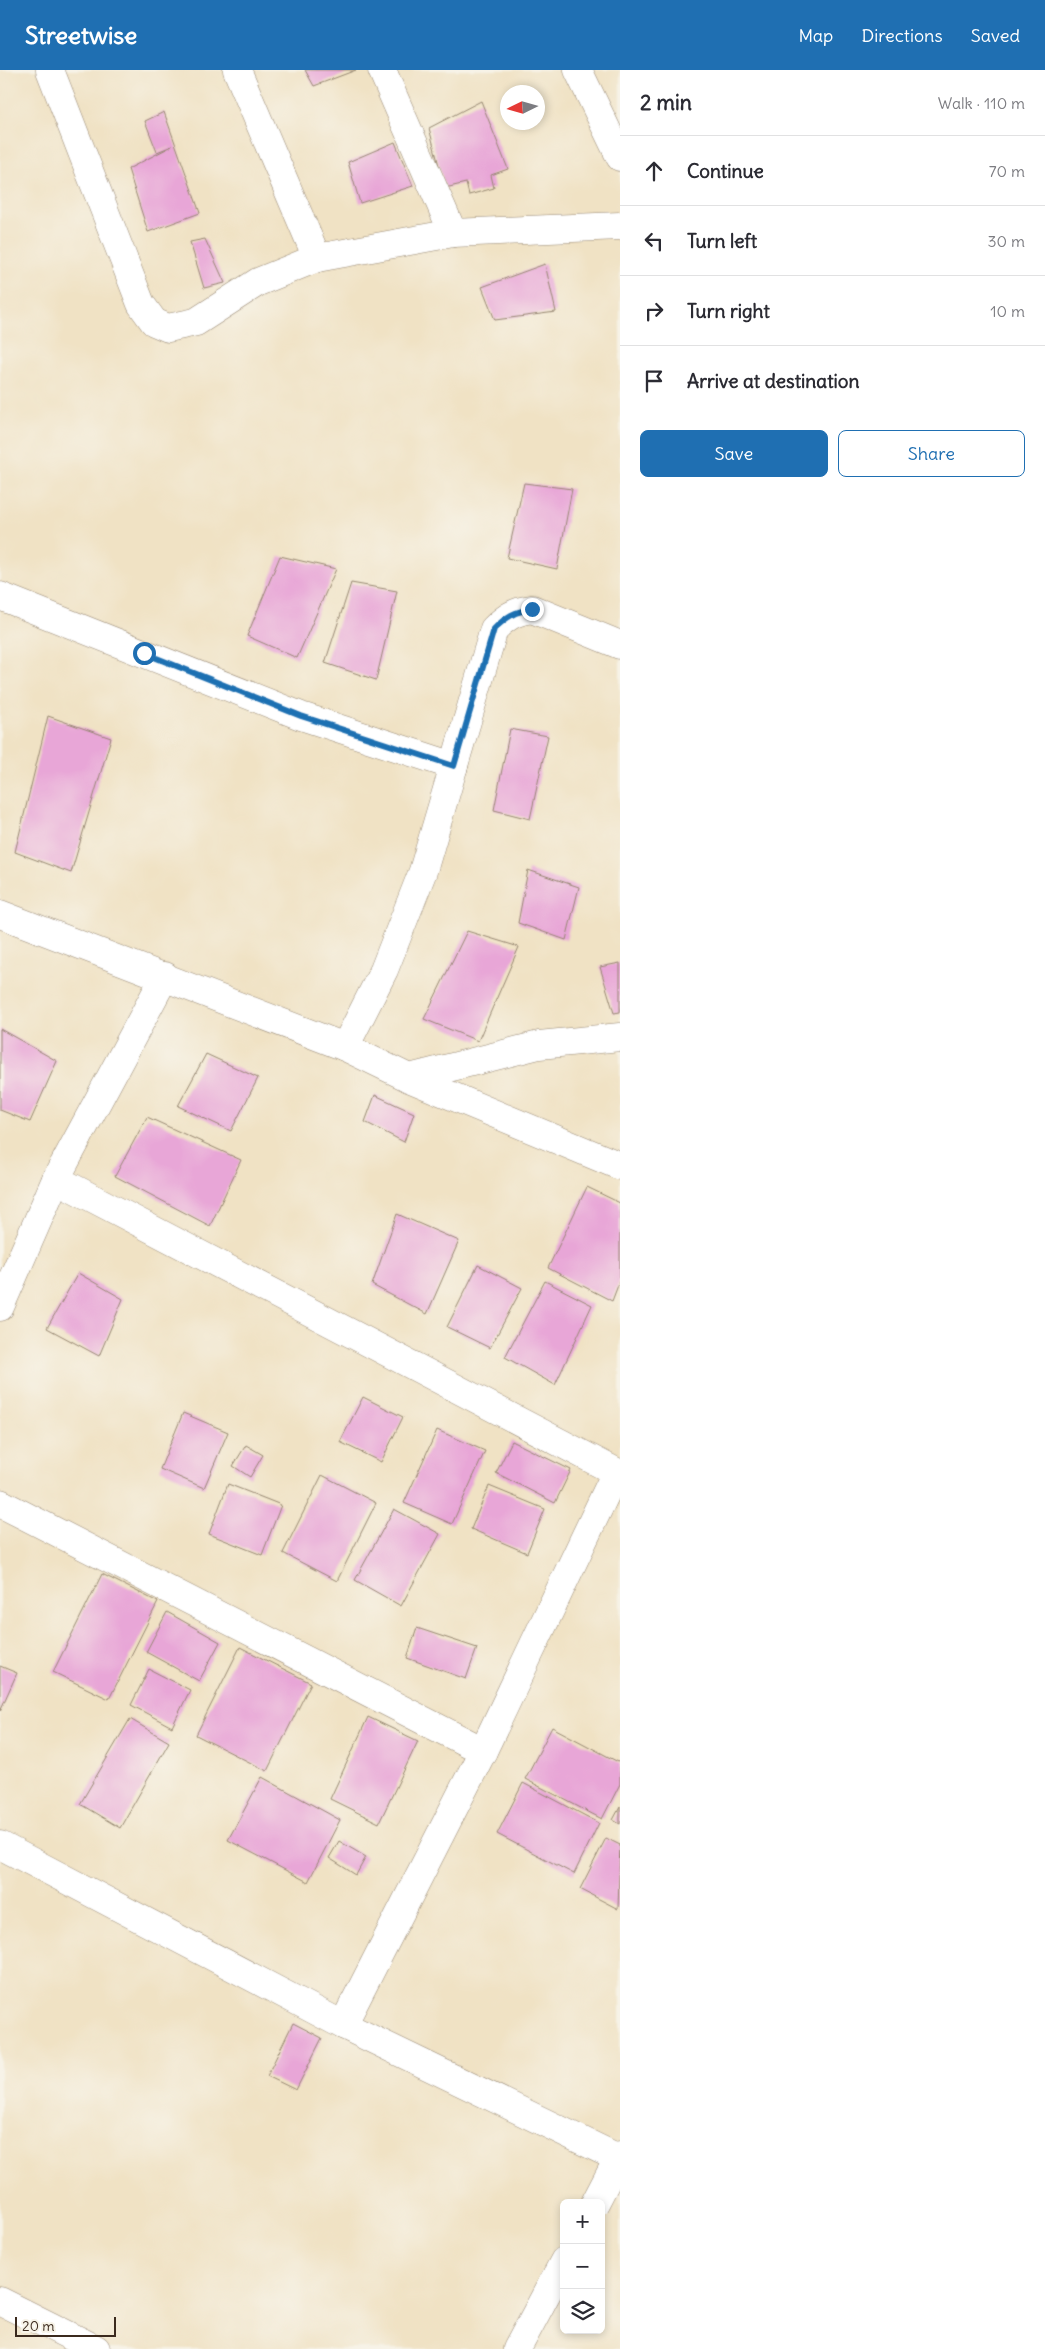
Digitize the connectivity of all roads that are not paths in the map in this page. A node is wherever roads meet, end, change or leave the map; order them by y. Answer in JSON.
{"nodes":[{"id":1,"x":50,"y":70,"type":"edge"},
{"id":2,"x":237,"y":70,"type":"edge"},
{"id":3,"x":382,"y":70,"type":"edge"},
{"id":4,"x":578,"y":70,"type":"edge"},
{"id":5,"x":620,"y":157,"type":"edge"},
{"id":6,"x":453,"y":233,"type":"junction"},
{"id":7,"x":618,"y":233,"type":"edge"},
{"id":8,"x":317,"y":258,"type":"junction"},
{"id":9,"x":0,"y":596,"type":"edge"},
{"id":10,"x":620,"y":646,"type":"edge"},
{"id":11,"x":454,"y":766,"type":"junction"},
{"id":12,"x":0,"y":914,"type":"edge"},
{"id":13,"x":165,"y":976,"type":"junction"},
{"id":14,"x":620,"y":1037,"type":"edge"},
{"id":15,"x":345,"y":1047,"type":"junction"},
{"id":16,"x":409,"y":1078,"type":"junction"},
{"id":17,"x":620,"y":1166,"type":"edge"},
{"id":18,"x":56,"y":1179,"type":"junction"},
{"id":19,"x":0,"y":1307,"type":"edge"},
{"id":20,"x":618,"y":1473,"type":"edge"},
{"id":21,"x":0,"y":1503,"type":"edge"},
{"id":22,"x":483,"y":1751,"type":"junction"},
{"id":23,"x":0,"y":1845,"type":"edge"},
{"id":24,"x":342,"y":2025,"type":"junction"},
{"id":25,"x":619,"y":2158,"type":"edge"},
{"id":26,"x":597,"y":2199,"type":"edge"},
{"id":27,"x":560,"y":2268,"type":"edge"},
{"id":28,"x":0,"y":2301,"type":"edge"},
{"id":29,"x":77,"y":2346,"type":"edge"},
{"id":30,"x":517,"y":2349,"type":"edge"}],
"edges":[{"from":1,"to":8,"type":"street"},
{"from":2,"to":8,"type":"street"},
{"from":3,"to":6,"type":"street"},
{"from":4,"to":5,"type":"street"},
{"from":6,"to":7,"type":"street"},
{"from":6,"to":8,"type":"street"},
{"from":9,"to":11,"type":"street"},
{"from":10,"to":11,"type":"street"},
{"from":11,"to":15,"type":"street"},
{"from":12,"to":13,"type":"street"},
{"from":13,"to":15,"type":"street"},
{"from":13,"to":18,"type":"street"},
{"from":14,"to":16,"type":"street"},
{"from":15,"to":16,"type":"street"},
{"from":16,"to":17,"type":"street"},
{"from":18,"to":19,"type":"street"},
{"from":18,"to":20,"type":"street"},
{"from":20,"to":22,"type":"street"},
{"from":21,"to":22,"type":"street"},
{"from":22,"to":24,"type":"street"},
{"from":23,"to":24,"type":"street"},
{"from":24,"to":25,"type":"street"},
{"from":25,"to":26,"type":"street"},
{"from":27,"to":30,"type":"street"},
{"from":28,"to":29,"type":"street"}]}
